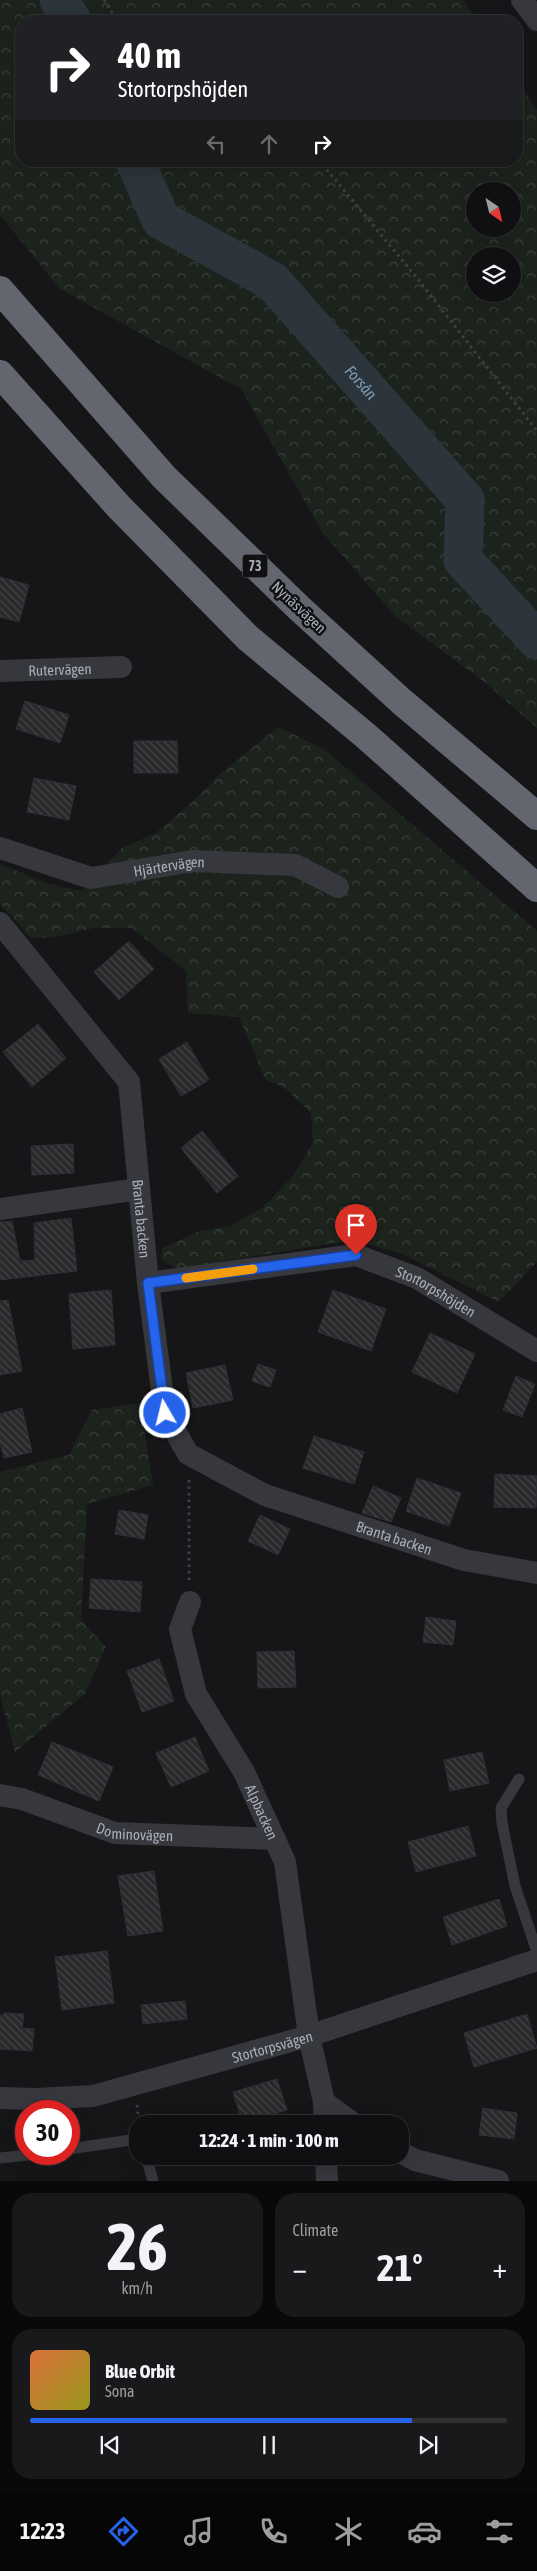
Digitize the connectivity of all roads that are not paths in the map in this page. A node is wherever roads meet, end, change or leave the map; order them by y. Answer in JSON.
{"nodes":[{"id":1,"x":522,"y":0,"type":"edge"},
{"id":2,"x":537,"y":20,"type":"edge"},
{"id":3,"x":0,"y":290,"type":"edge"},
{"id":4,"x":0,"y":374,"type":"edge"},
{"id":5,"x":121,"y":667,"type":"dead end"},
{"id":6,"x":0,"y":671,"type":"edge"},
{"id":7,"x":537,"y":816,"type":"edge"},
{"id":8,"x":0,"y":848,"type":"edge"},
{"id":9,"x":338,"y":887,"type":"dead end"},
{"id":10,"x":537,"y":888,"type":"edge"},
{"id":11,"x":0,"y":923,"type":"edge"},
{"id":12,"x":139,"y":1189,"type":"junction"},
{"id":13,"x":0,"y":1209,"type":"edge"},
{"id":14,"x":148,"y":1283,"type":"junction"},
{"id":15,"x":537,"y":1351,"type":"edge"},
{"id":16,"x":537,"y":1572,"type":"edge"},
{"id":17,"x":190,"y":1602,"type":"road end"},
{"id":18,"x":519,"y":1779,"type":"dead end"},
{"id":19,"x":0,"y":1795,"type":"edge"},
{"id":20,"x":275,"y":1840,"type":"junction"},
{"id":21,"x":537,"y":1952,"type":"edge"},
{"id":22,"x":537,"y":1960,"type":"edge"},
{"id":23,"x":309,"y":2036,"type":"junction"},
{"id":24,"x":0,"y":2098,"type":"edge"},
{"id":25,"x":324,"y":2113,"type":"edge"},
{"id":26,"x":129,"y":2141,"type":"edge"},
{"id":27,"x":80,"y":2148,"type":"edge"},
{"id":28,"x":15,"y":2156,"type":"edge"},
{"id":29,"x":409,"y":2157,"type":"edge"},
{"id":30,"x":0,"y":2158,"type":"edge"},
{"id":31,"x":149,"y":2165,"type":"edge"},
{"id":32,"x":326,"y":2165,"type":"edge"},
{"id":33,"x":153,"y":2181,"type":"edge"},
{"id":34,"x":327,"y":2181,"type":"edge"},
{"id":35,"x":498,"y":2181,"type":"edge"}],
"edges":[{"from":1,"to":2,"type":"street"},
{"from":3,"to":7,"type":"highway","name":"Nynäsvägen","number":"73"},
{"from":4,"to":10,"type":"highway"},
{"from":5,"to":6,"type":"street","name":"Rutervägen"},
{"from":8,"to":9,"type":"street","name":"Hjärtervägen"},
{"from":11,"to":12,"type":"street","name":"Branta backen"},
{"from":12,"to":13,"type":"street"},
{"from":12,"to":14,"type":"street","name":"Branta backen"},
{"from":14,"to":15,"type":"street","name":"Stortorpshöjden"},
{"from":14,"to":16,"type":"street","name":"Branta backen"},
{"from":17,"to":20,"type":"street","name":"Alpbacken"},
{"from":18,"to":21,"type":"lane"},
{"from":19,"to":20,"type":"street","name":"Dominovägen"},
{"from":20,"to":23,"type":"street","name":"Alpbacken"},
{"from":22,"to":23,"type":"street","name":"Stortorpsvägen"},
{"from":23,"to":24,"type":"street","name":"Stortorpsvägen"},
{"from":23,"to":25,"type":"street","name":"Alpbacken"},
{"from":26,"to":27,"type":"lane"},
{"from":28,"to":30,"type":"lane"},
{"from":29,"to":35,"type":"street"},
{"from":31,"to":33,"type":"lane"},
{"from":32,"to":34,"type":"street"}]}
